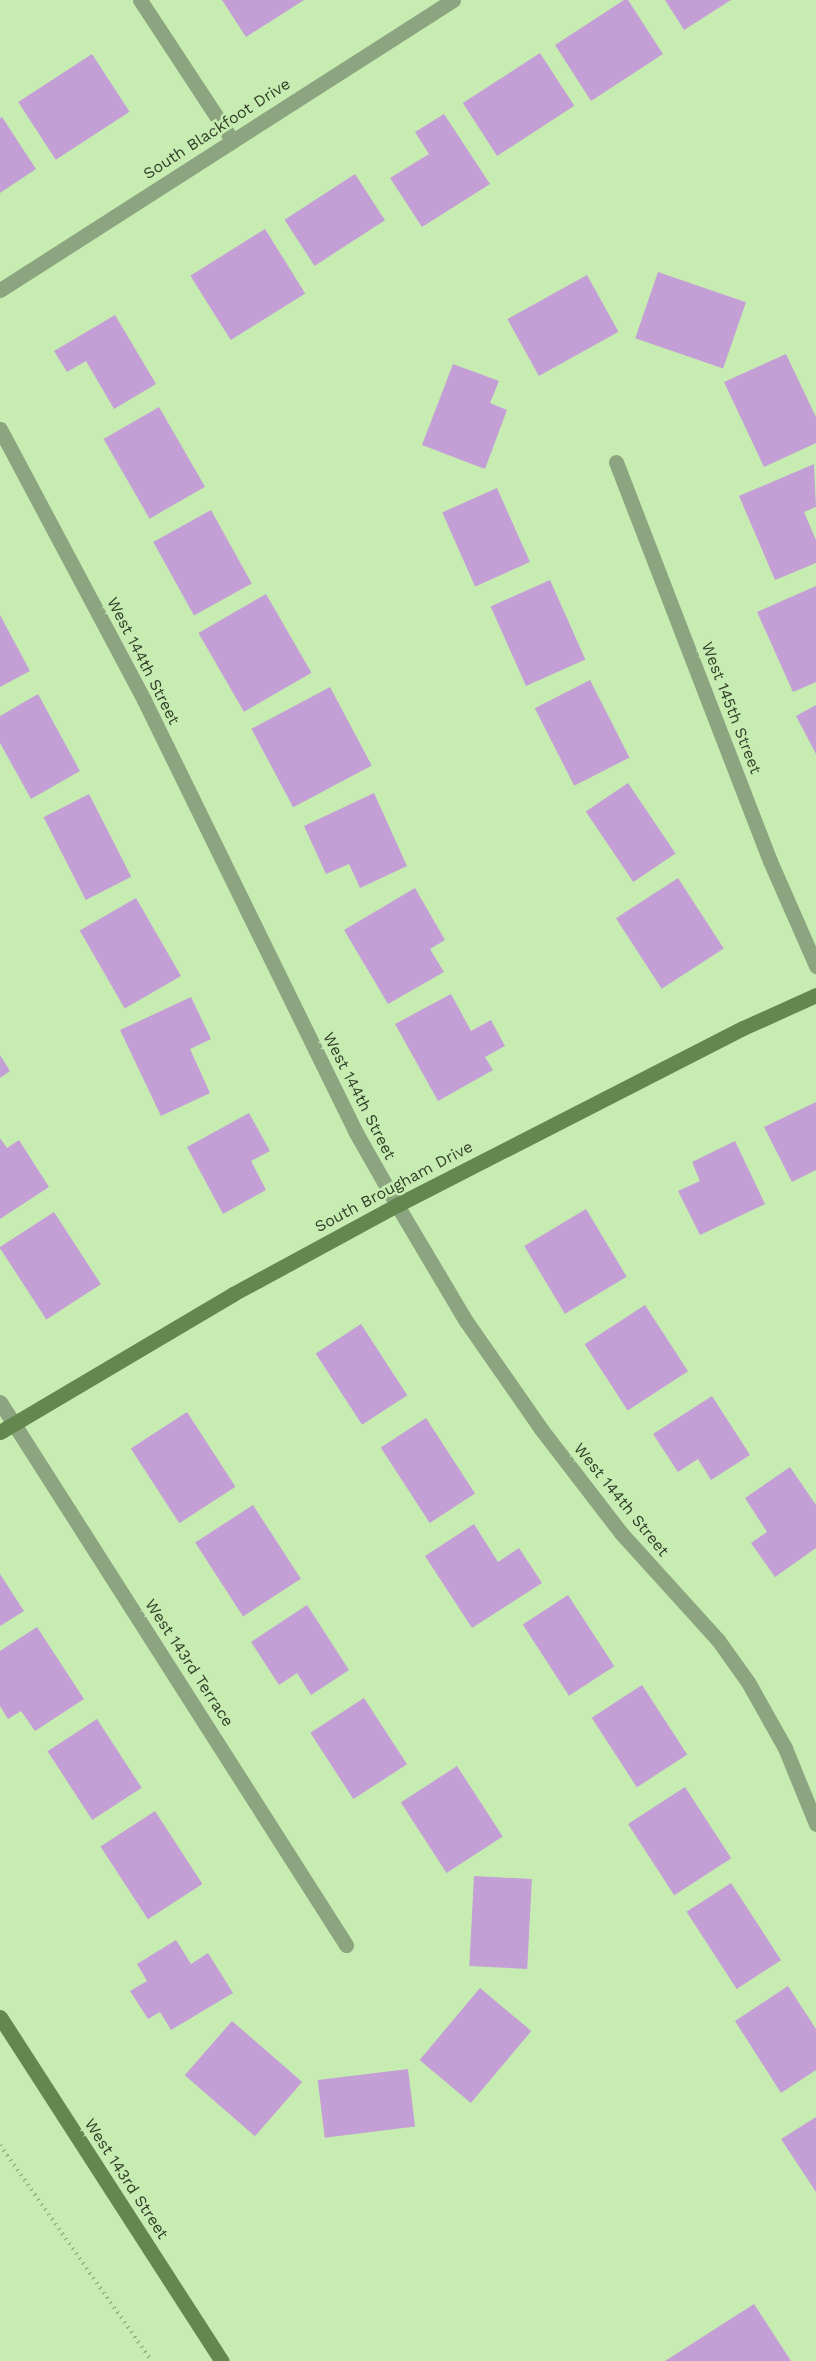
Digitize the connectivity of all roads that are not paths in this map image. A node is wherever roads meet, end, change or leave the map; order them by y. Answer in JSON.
{"nodes":[{"id":1,"x":140,"y":0,"type":"edge"},
{"id":2,"x":453,"y":0,"type":"edge"},
{"id":3,"x":232,"y":141,"type":"junction"},
{"id":4,"x":0,"y":290,"type":"edge"},
{"id":5,"x":0,"y":429,"type":"edge"},
{"id":6,"x":616,"y":462,"type":"dead end"},
{"id":7,"x":816,"y":966,"type":"edge"},
{"id":8,"x":816,"y":996,"type":"edge"},
{"id":9,"x":397,"y":1205,"type":"junction"},
{"id":10,"x":0,"y":1402,"type":"edge"},
{"id":11,"x":7,"y":1427,"type":"edge"},
{"id":12,"x":816,"y":1824,"type":"edge"},
{"id":13,"x":346,"y":1945,"type":"dead end"},
{"id":14,"x":0,"y":2017,"type":"edge"},
{"id":15,"x":222,"y":2361,"type":"edge"}],
"edges":[{"from":1,"to":3,"type":"street"},
{"from":2,"to":3,"type":"street","name":"South Blackfoot Drive"},
{"from":3,"to":4,"type":"street","name":"South Blackfoot Drive"},
{"from":5,"to":9,"type":"street","name":"West 144th Street"},
{"from":6,"to":7,"type":"street","name":"West 145th Street"},
{"from":8,"to":9,"type":"street","name":"South Brougham Drive"},
{"from":9,"to":11,"type":"street","name":"South Brougham Drive"},
{"from":9,"to":12,"type":"street","name":"West 144th Street"},
{"from":10,"to":11,"type":"street","name":"West 143rd Terrace"},
{"from":11,"to":13,"type":"street","name":"West 143rd Terrace"},
{"from":14,"to":15,"type":"street","name":"West 143rd Street"}]}
